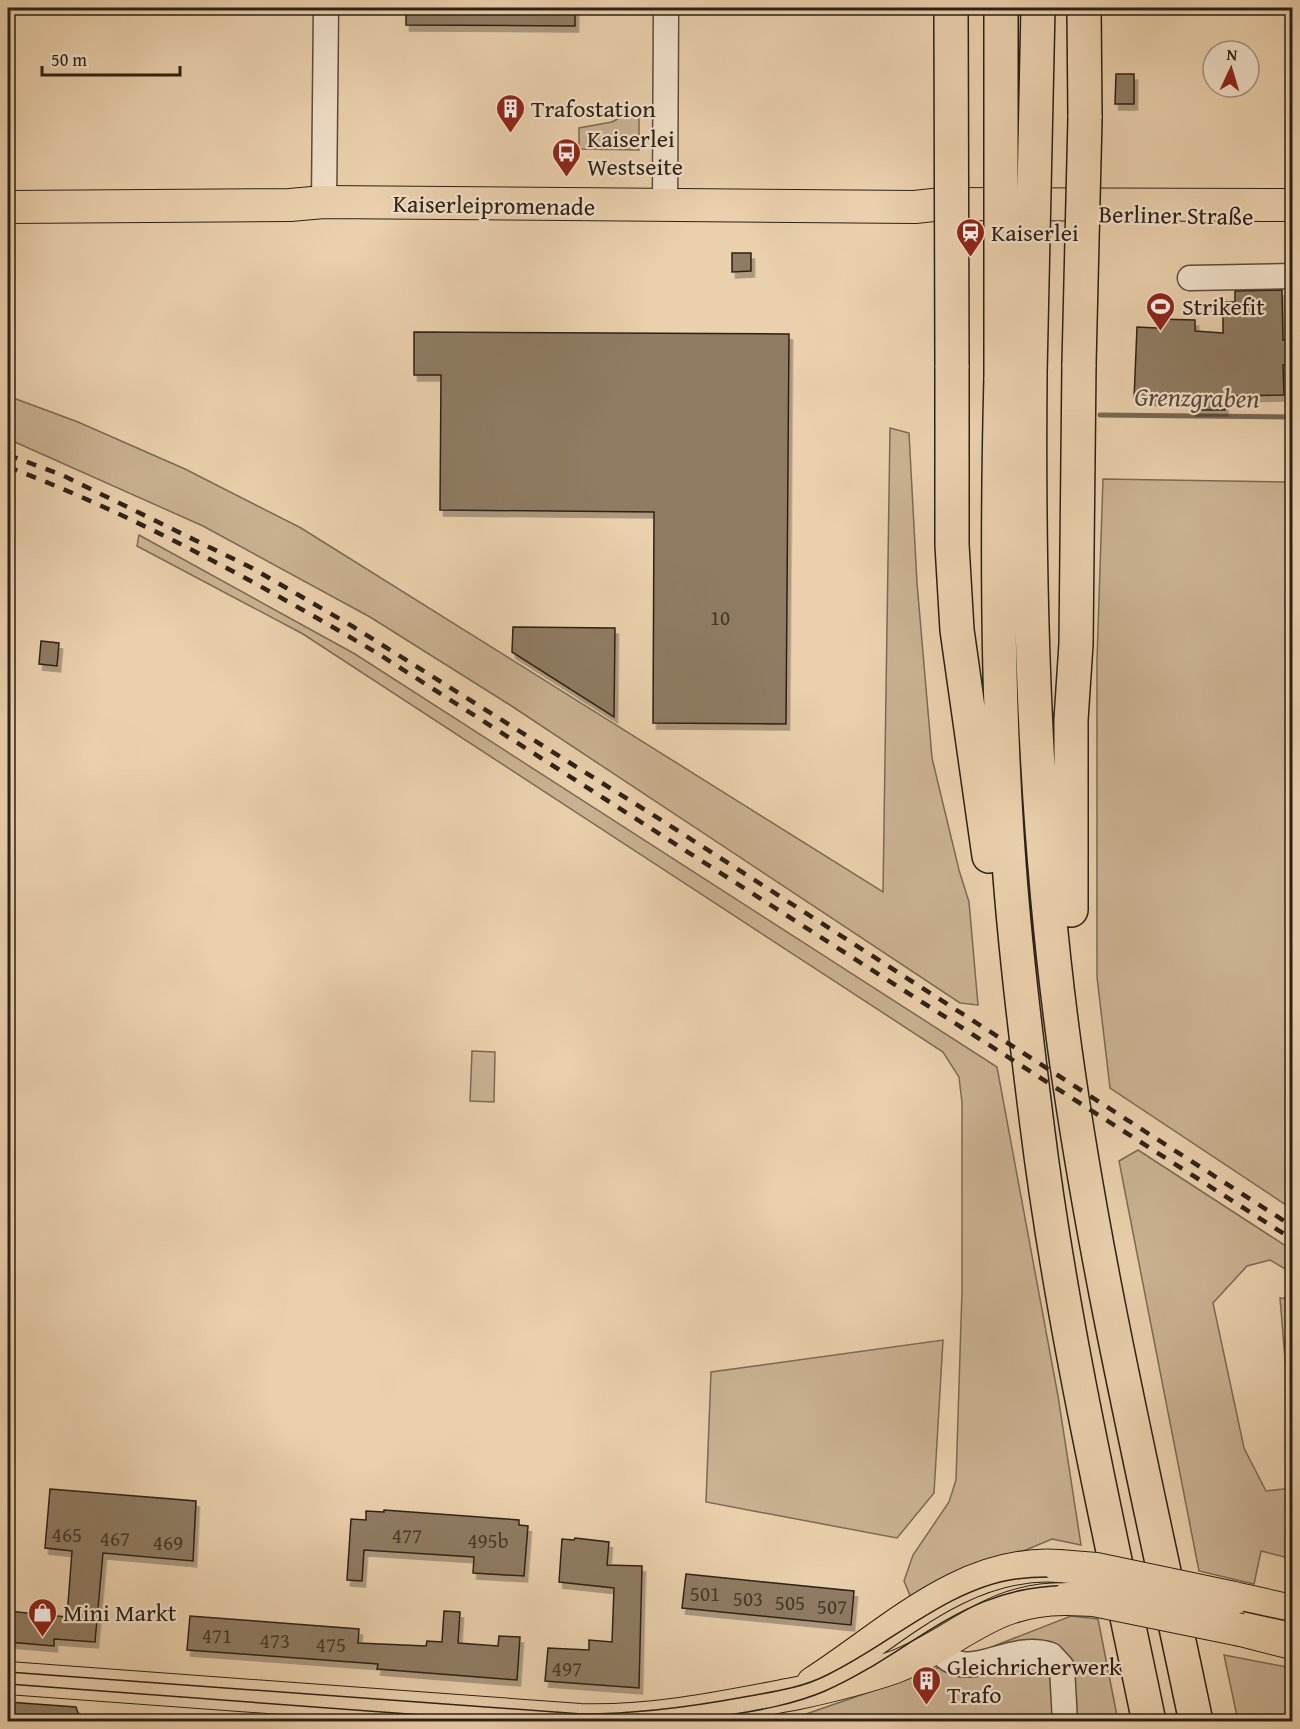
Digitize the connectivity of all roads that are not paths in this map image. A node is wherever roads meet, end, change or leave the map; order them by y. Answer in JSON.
{"nodes":[{"id":1,"x":327,"y":8,"type":"edge"},
{"id":2,"x":666,"y":8,"type":"edge"},
{"id":3,"x":951,"y":8,"type":"edge"},
{"id":4,"x":1001,"y":8,"type":"edge"},
{"id":5,"x":1038,"y":8,"type":"edge"},
{"id":6,"x":1084,"y":8,"type":"edge"},
{"id":7,"x":8,"y":191,"type":"edge"},
{"id":8,"x":324,"y":202,"type":"junction"},
{"id":9,"x":1293,"y":205,"type":"edge"},
{"id":10,"x":665,"y":206,"type":"junction"},
{"id":11,"x":8,"y":207,"type":"edge"},
{"id":12,"x":915,"y":207,"type":"junction"},
{"id":13,"x":1293,"y":216,"type":"edge"},
{"id":14,"x":1293,"y":276,"type":"edge"},
{"id":15,"x":1190,"y":278,"type":"dead end"},
{"id":16,"x":1016,"y":375,"type":"junction"},
{"id":17,"x":1063,"y":1034,"type":"junction"},
{"id":18,"x":1027,"y":1037,"type":"junction"},
{"id":19,"x":1293,"y":1611,"type":"edge"},
{"id":20,"x":1293,"y":1643,"type":"edge"},
{"id":21,"x":934,"y":1646,"type":"junction"},
{"id":22,"x":8,"y":1678,"type":"edge"},
{"id":23,"x":797,"y":1693,"type":"junction"},
{"id":24,"x":570,"y":1720,"type":"edge"},
{"id":25,"x":1065,"y":1722,"type":"edge"},
{"id":26,"x":1149,"y":1722,"type":"edge"},
{"id":27,"x":1196,"y":1722,"type":"edge"}],
"edges":[{"from":1,"to":8,"type":"street"},
{"from":2,"to":10,"type":"street"},
{"from":3,"to":18,"type":"highway","bridge":true},
{"from":4,"to":16,"type":"highway","bridge":true},
{"from":5,"to":16,"type":"highway","bridge":true},
{"from":6,"to":17,"type":"highway","bridge":true},
{"from":7,"to":8,"type":"main road","name":"Kaiserleipromenade"},
{"from":8,"to":10,"type":"main road","name":"Kaiserleipromenade"},
{"from":8,"to":11,"type":"main road","name":"Kaiserleipromenade"},
{"from":9,"to":12,"type":"main road","name":"Berliner Straße"},
{"from":10,"to":12,"type":"main road","name":"Berliner Straße"},
{"from":12,"to":13,"type":"main road","name":"Berliner Straße"},
{"from":14,"to":15,"type":"street"},
{"from":16,"to":17,"type":"highway"},
{"from":16,"to":18,"type":"highway"},
{"from":17,"to":27,"type":"highway"},
{"from":18,"to":26,"type":"highway"},
{"from":19,"to":23,"type":"main road","bridge":true},
{"from":20,"to":21,"type":"main road","bridge":true},
{"from":21,"to":23,"type":"main road"},
{"from":21,"to":25,"type":"street"},
{"from":22,"to":24,"type":"main road"},
{"from":23,"to":24,"type":"main road"}]}
